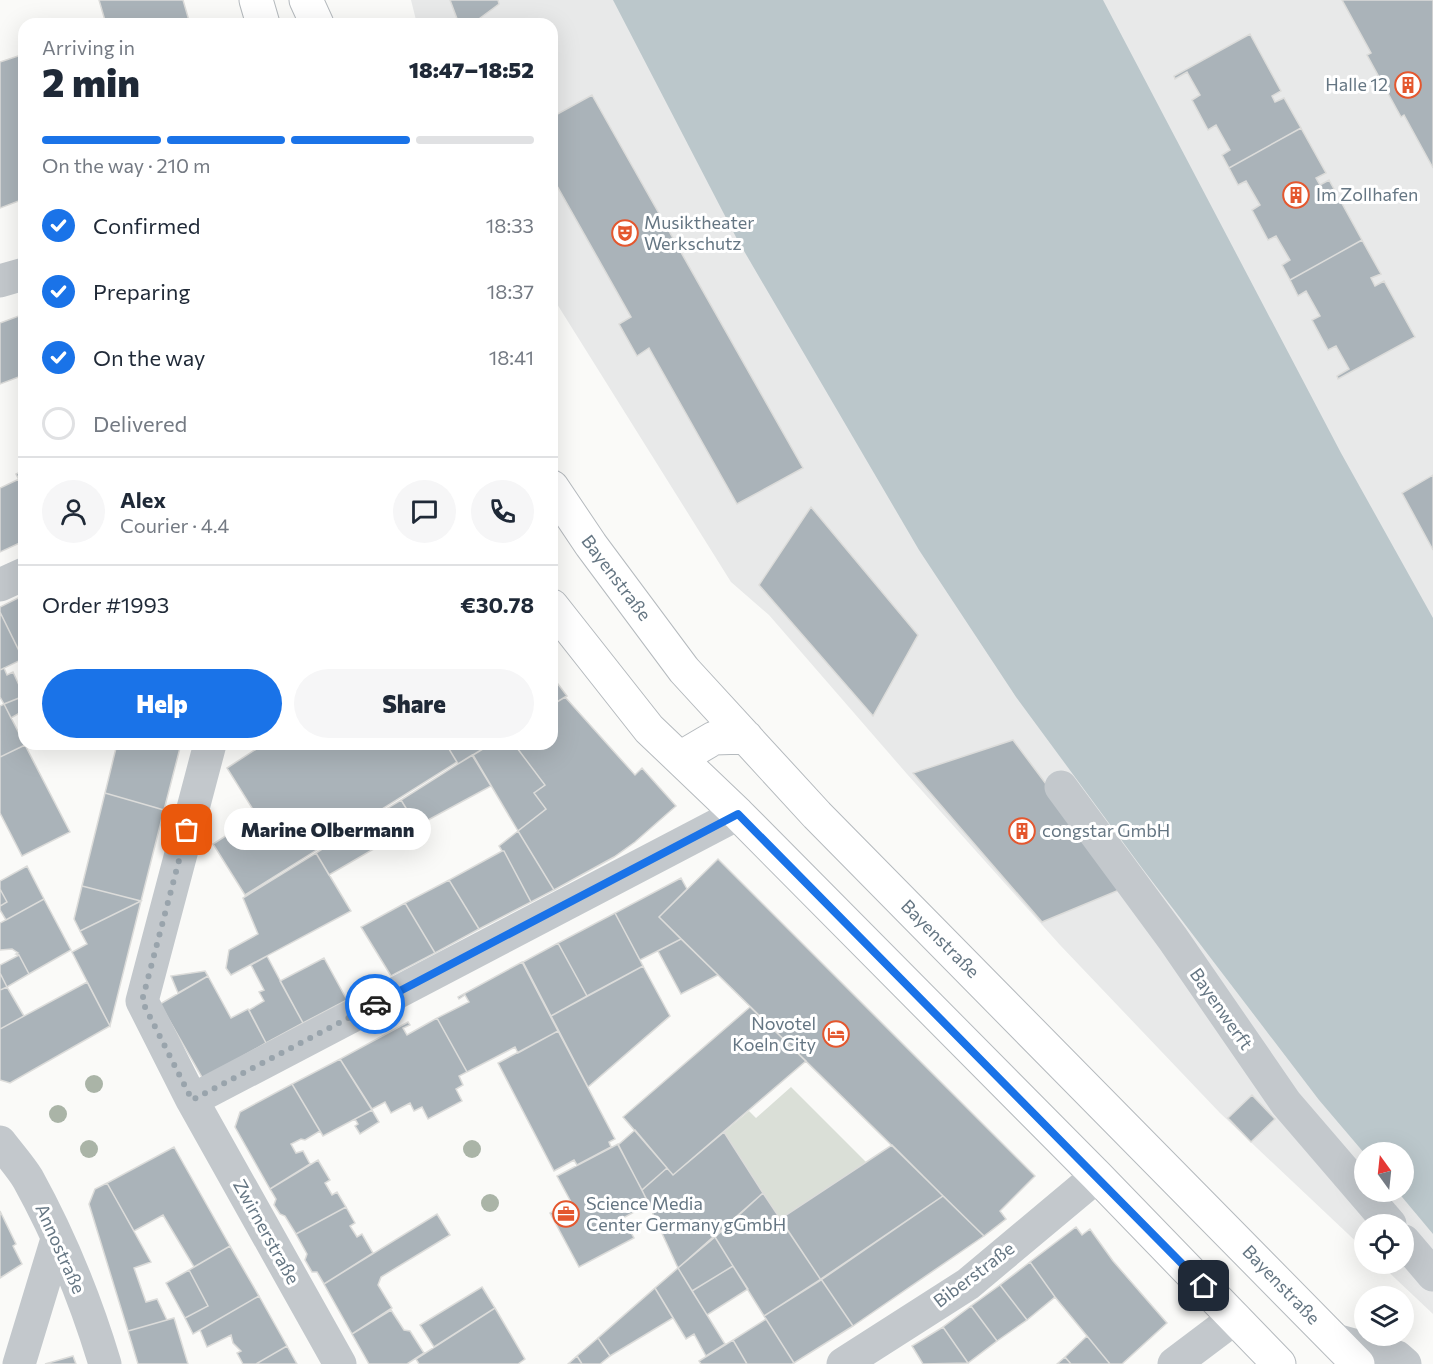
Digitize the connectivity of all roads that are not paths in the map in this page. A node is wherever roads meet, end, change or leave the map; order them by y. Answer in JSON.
{"nodes":[{"id":1,"x":256,"y":0,"type":"edge"},
{"id":2,"x":306,"y":0,"type":"edge"},
{"id":3,"x":261,"y":18,"type":"edge"},
{"id":4,"x":314,"y":18,"type":"edge"},
{"id":5,"x":18,"y":276,"type":"edge"},
{"id":6,"x":0,"y":281,"type":"edge"},
{"id":7,"x":558,"y":496,"type":"edge"},
{"id":8,"x":18,"y":577,"type":"edge"},
{"id":9,"x":0,"y":585,"type":"edge"},
{"id":10,"x":558,"y":614,"type":"edge"},
{"id":11,"x":746,"y":737,"type":"junction"},
{"id":12,"x":208,"y":750,"type":"edge"},
{"id":13,"x":680,"y":758,"type":"junction"},
{"id":14,"x":1061,"y":787,"type":"dead end"},
{"id":15,"x":738,"y":814,"type":"junction"},
{"id":16,"x":192,"y":1100,"type":"junction"},
{"id":17,"x":0,"y":1142,"type":"edge"},
{"id":18,"x":1097,"y":1176,"type":"junction"},
{"id":19,"x":1380,"y":1214,"type":"edge"},
{"id":20,"x":57,"y":1239,"type":"junction"},
{"id":21,"x":1414,"y":1253,"type":"edge"},
{"id":22,"x":1433,"y":1275,"type":"edge"},
{"id":23,"x":1235,"y":1318,"type":"junction"},
{"id":24,"x":1335,"y":1340,"type":"junction"},
{"id":25,"x":19,"y":1364,"type":"edge"},
{"id":26,"x":105,"y":1364,"type":"edge"},
{"id":27,"x":340,"y":1364,"type":"edge"},
{"id":28,"x":843,"y":1364,"type":"edge"},
{"id":29,"x":1174,"y":1364,"type":"edge"},
{"id":30,"x":1280,"y":1364,"type":"edge"},
{"id":31,"x":1359,"y":1364,"type":"edge"},
{"id":32,"x":1405,"y":1364,"type":"edge"}],
"edges":[{"from":1,"to":3,"type":"main road"},
{"from":2,"to":4,"type":"main road"},
{"from":5,"to":6,"type":"street"},
{"from":7,"to":11,"type":"main road","name":"Bayenstraße"},
{"from":8,"to":9,"type":"street"},
{"from":10,"to":13,"type":"main road"},
{"from":11,"to":13,"type":"main road"},
{"from":11,"to":24,"type":"main road","name":"Bayenstraße"},
{"from":12,"to":16,"type":"street","name":"Zwirnerstraße"},
{"from":13,"to":15,"type":"main road"},
{"from":14,"to":19,"type":"street","name":"Bayenwerft"},
{"from":15,"to":16,"type":"street"},
{"from":15,"to":18,"type":"main road"},
{"from":16,"to":27,"type":"street","name":"Zwirnerstraße"},
{"from":17,"to":20,"type":"street","name":"Annostraße"},
{"from":18,"to":23,"type":"main road"},
{"from":18,"to":28,"type":"street","name":"Biberstraße"},
{"from":20,"to":25,"type":"street"},
{"from":20,"to":26,"type":"street","name":"Annostraße"},
{"from":21,"to":22,"type":"street"},
{"from":23,"to":29,"type":"street"},
{"from":23,"to":30,"type":"main road"},
{"from":24,"to":31,"type":"main road","name":"Bayenstraße"},
{"from":24,"to":32,"type":"street"}]}
